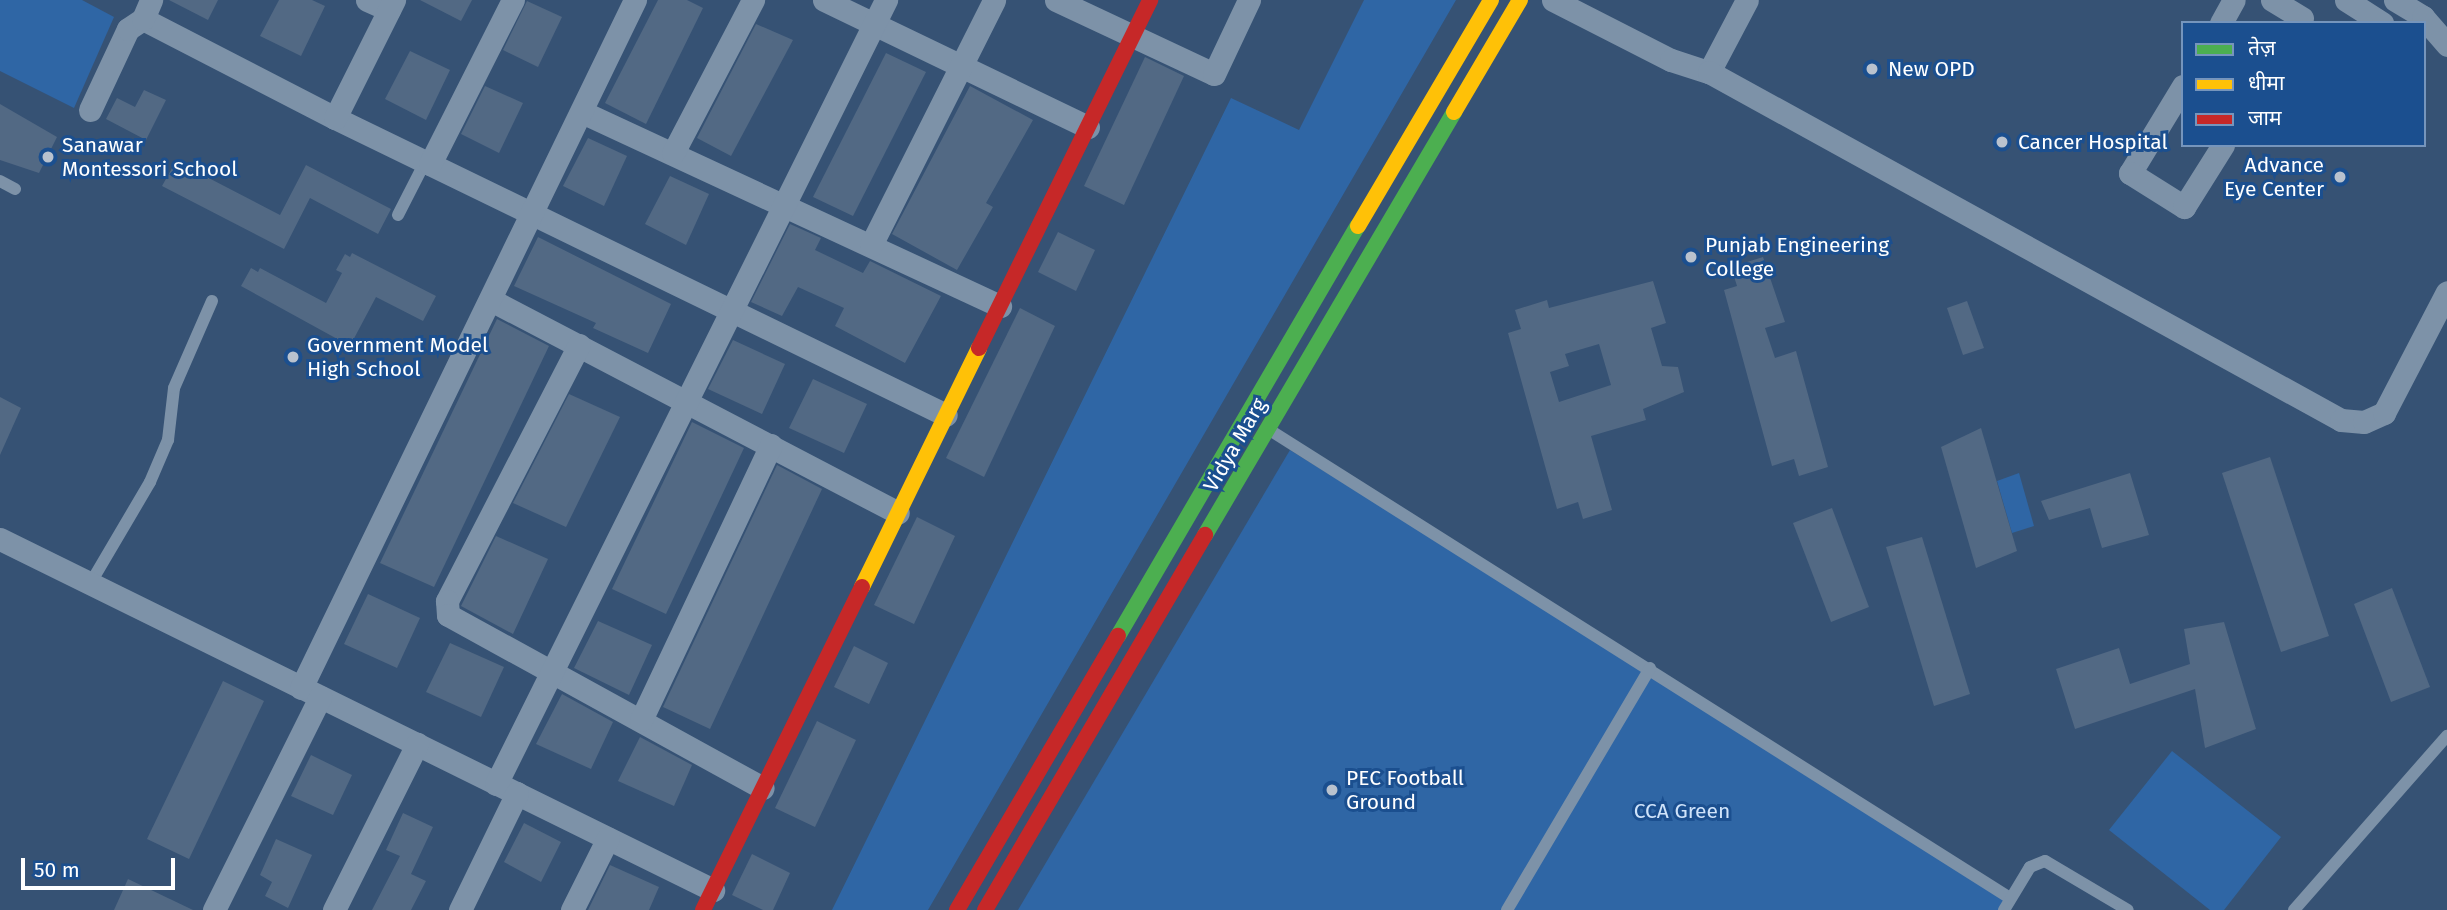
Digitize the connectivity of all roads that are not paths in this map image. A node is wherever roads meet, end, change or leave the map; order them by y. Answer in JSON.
{"nodes":[{"id":1,"x":367,"y":0,"type":"edge"},
{"id":2,"x":513,"y":0,"type":"edge"},
{"id":3,"x":635,"y":0,"type":"edge"},
{"id":4,"x":753,"y":0,"type":"edge"},
{"id":5,"x":824,"y":0,"type":"edge"},
{"id":6,"x":886,"y":0,"type":"edge"},
{"id":7,"x":994,"y":0,"type":"edge"},
{"id":8,"x":1056,"y":0,"type":"edge"},
{"id":9,"x":1150,"y":0,"type":"edge"},
{"id":10,"x":1249,"y":0,"type":"edge"},
{"id":11,"x":1491,"y":0,"type":"edge"},
{"id":12,"x":1520,"y":0,"type":"edge"},
{"id":13,"x":1553,"y":0,"type":"edge"},
{"id":14,"x":1747,"y":0,"type":"edge"},
{"id":15,"x":2234,"y":0,"type":"edge"},
{"id":16,"x":2272,"y":0,"type":"edge"},
{"id":17,"x":2346,"y":0,"type":"edge"},
{"id":18,"x":2395,"y":0,"type":"edge"},
{"id":19,"x":391,"y":5,"type":"edge"},
{"id":20,"x":147,"y":9,"type":"edge"},
{"id":21,"x":2305,"y":14,"type":"edge"},
{"id":22,"x":2222,"y":21,"type":"edge"},
{"id":23,"x":2379,"y":21,"type":"edge"},
{"id":24,"x":2425,"y":21,"type":"edge"},
{"id":25,"x":2426,"y":22,"type":"edge"},
{"id":26,"x":874,"y":23,"type":"junction"},
{"id":27,"x":1132,"y":37,"type":"junction"},
{"id":28,"x":2438,"y":42,"type":"edge"},
{"id":29,"x":963,"y":67,"type":"junction"},
{"id":30,"x":1709,"y":72,"type":"junction"},
{"id":31,"x":2181,"y":89,"type":"edge"},
{"id":32,"x":90,"y":110,"type":"dead end"},
{"id":33,"x":582,"y":111,"type":"junction"},
{"id":34,"x":335,"y":118,"type":"junction"},
{"id":35,"x":1088,"y":127,"type":"junction"},
{"id":36,"x":2222,"y":147,"type":"edge"},
{"id":37,"x":673,"y":153,"type":"junction"},
{"id":38,"x":428,"y":163,"type":"junction"},
{"id":39,"x":0,"y":181,"type":"edge"},
{"id":40,"x":15,"y":189,"type":"dead end"},
{"id":41,"x":782,"y":204,"type":"junction"},
{"id":42,"x":533,"y":214,"type":"junction"},
{"id":43,"x":398,"y":215,"type":"dead end"},
{"id":44,"x":871,"y":246,"type":"junction"},
{"id":45,"x":2447,"y":292,"type":"edge"},
{"id":46,"x":491,"y":300,"type":"junction"},
{"id":47,"x":212,"y":301,"type":"dead end"},
{"id":48,"x":1000,"y":306,"type":"junction"},
{"id":49,"x":729,"y":309,"type":"junction"},
{"id":50,"x":579,"y":345,"type":"junction"},
{"id":51,"x":685,"y":400,"type":"junction"},
{"id":52,"x":946,"y":415,"type":"junction"},
{"id":53,"x":1268,"y":429,"type":"junction"},
{"id":54,"x":771,"y":445,"type":"junction"},
{"id":55,"x":898,"y":513,"type":"junction"},
{"id":56,"x":3,"y":548,"type":"edge"},
{"id":57,"x":90,"y":584,"type":"junction"},
{"id":58,"x":1650,"y":668,"type":"junction"},
{"id":59,"x":552,"y":671,"type":"junction"},
{"id":60,"x":311,"y":692,"type":"junction"},
{"id":61,"x":641,"y":720,"type":"junction"},
{"id":62,"x":2447,"y":736,"type":"edge"},
{"id":63,"x":417,"y":744,"type":"junction"},
{"id":64,"x":507,"y":788,"type":"junction"},
{"id":65,"x":763,"y":788,"type":"junction"},
{"id":66,"x":608,"y":838,"type":"junction"},
{"id":67,"x":708,"y":900,"type":"edge"},
{"id":68,"x":2007,"y":904,"type":"edge"},
{"id":69,"x":214,"y":910,"type":"edge"},
{"id":70,"x":334,"y":910,"type":"edge"},
{"id":71,"x":460,"y":910,"type":"edge"},
{"id":72,"x":572,"y":910,"type":"edge"},
{"id":73,"x":957,"y":910,"type":"edge"},
{"id":74,"x":985,"y":910,"type":"edge"},
{"id":75,"x":1507,"y":910,"type":"edge"},
{"id":76,"x":2128,"y":910,"type":"edge"},
{"id":77,"x":2294,"y":910,"type":"edge"}],
"edges":[{"from":1,"to":19,"type":"street"},
{"from":2,"to":38,"type":"street"},
{"from":3,"to":33,"type":"street"},
{"from":4,"to":37,"type":"street"},
{"from":5,"to":26,"type":"street"},
{"from":6,"to":26,"type":"street"},
{"from":7,"to":29,"type":"street"},
{"from":8,"to":27,"type":"street"},
{"from":9,"to":27,"type":"main road"},
{"from":10,"to":27,"type":"street"},
{"from":11,"to":73,"type":"main road","name":"Vidya Marg"},
{"from":12,"to":53,"type":"main road","name":"Vidya Marg"},
{"from":13,"to":30,"type":"street"},
{"from":14,"to":30,"type":"street"},
{"from":15,"to":22,"type":"street"},
{"from":16,"to":21,"type":"street"},
{"from":17,"to":23,"type":"street"},
{"from":18,"to":24,"type":"street"},
{"from":19,"to":34,"type":"street"},
{"from":20,"to":32,"type":"street"},
{"from":20,"to":34,"type":"street"},
{"from":25,"to":28,"type":"street"},
{"from":26,"to":29,"type":"street"},
{"from":26,"to":41,"type":"street"},
{"from":27,"to":35,"type":"main road"},
{"from":29,"to":35,"type":"street"},
{"from":29,"to":44,"type":"street"},
{"from":30,"to":45,"type":"street"},
{"from":31,"to":36,"type":"street"},
{"from":33,"to":37,"type":"street"},
{"from":33,"to":42,"type":"street"},
{"from":34,"to":38,"type":"street"},
{"from":35,"to":48,"type":"main road"},
{"from":37,"to":41,"type":"street"},
{"from":38,"to":42,"type":"street"},
{"from":38,"to":43,"type":"lane"},
{"from":39,"to":40,"type":"lane"},
{"from":41,"to":44,"type":"street"},
{"from":41,"to":49,"type":"street"},
{"from":42,"to":46,"type":"street"},
{"from":42,"to":49,"type":"street"},
{"from":44,"to":48,"type":"street"},
{"from":46,"to":50,"type":"street"},
{"from":46,"to":60,"type":"street"},
{"from":47,"to":57,"type":"lane"},
{"from":48,"to":52,"type":"main road"},
{"from":49,"to":51,"type":"street"},
{"from":49,"to":52,"type":"street"},
{"from":50,"to":51,"type":"street"},
{"from":50,"to":59,"type":"street"},
{"from":51,"to":54,"type":"street"},
{"from":51,"to":59,"type":"street"},
{"from":52,"to":55,"type":"main road"},
{"from":53,"to":58,"type":"lane"},
{"from":53,"to":74,"type":"main road","name":"Vidya Marg"},
{"from":54,"to":55,"type":"street"},
{"from":54,"to":61,"type":"street"},
{"from":55,"to":65,"type":"main road"},
{"from":56,"to":57,"type":"street"},
{"from":57,"to":60,"type":"street"},
{"from":58,"to":68,"type":"lane"},
{"from":58,"to":75,"type":"lane"},
{"from":59,"to":61,"type":"street"},
{"from":59,"to":64,"type":"street"},
{"from":60,"to":63,"type":"street"},
{"from":60,"to":69,"type":"street"},
{"from":61,"to":65,"type":"street"},
{"from":62,"to":77,"type":"lane"},
{"from":63,"to":64,"type":"street"},
{"from":63,"to":70,"type":"street"},
{"from":64,"to":66,"type":"street"},
{"from":64,"to":71,"type":"street"},
{"from":65,"to":67,"type":"main road"},
{"from":66,"to":67,"type":"street"},
{"from":66,"to":72,"type":"street"},
{"from":68,"to":76,"type":"lane"}]}
